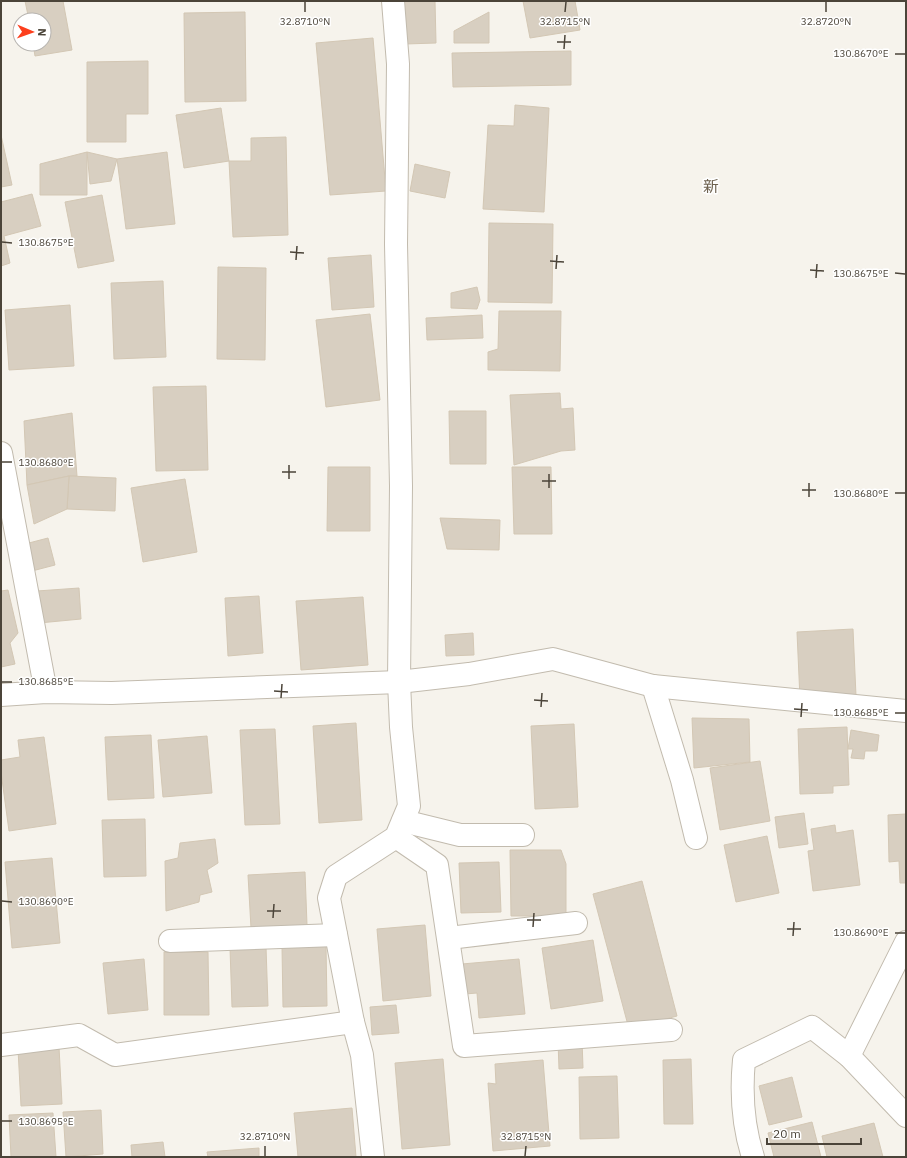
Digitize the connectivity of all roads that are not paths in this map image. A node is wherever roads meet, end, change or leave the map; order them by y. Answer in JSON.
{"nodes":[{"id":1,"x":393,"y":1,"type":"edge"},
{"id":2,"x":1,"y":453,"type":"edge"},
{"id":3,"x":399,"y":682,"type":"junction"},
{"id":4,"x":653,"y":686,"type":"junction"},
{"id":5,"x":46,"y":692,"type":"junction"},
{"id":6,"x":1,"y":695,"type":"edge"},
{"id":7,"x":906,"y":711,"type":"edge"},
{"id":8,"x":400,"y":829,"type":"junction"},
{"id":9,"x":523,"y":835,"type":"dead end"},
{"id":10,"x":696,"y":838,"type":"dead end"},
{"id":11,"x":576,"y":923,"type":"dead end"},
{"id":12,"x":336,"y":935,"type":"junction"},
{"id":13,"x":449,"y":938,"type":"junction"},
{"id":14,"x":170,"y":941,"type":"dead end"},
{"id":15,"x":906,"y":942,"type":"edge"},
{"id":16,"x":352,"y":1022,"type":"junction"},
{"id":17,"x":671,"y":1030,"type":"dead end"},
{"id":18,"x":1,"y":1045,"type":"edge"},
{"id":19,"x":849,"y":1056,"type":"junction"},
{"id":20,"x":906,"y":1116,"type":"edge"},
{"id":21,"x":373,"y":1157,"type":"edge"},
{"id":22,"x":754,"y":1157,"type":"edge"}],
"edges":[{"from":1,"to":3,"type":"street"},
{"from":2,"to":5,"type":"street"},
{"from":3,"to":4,"type":"street"},
{"from":3,"to":5,"type":"street"},
{"from":3,"to":8,"type":"street"},
{"from":4,"to":7,"type":"street"},
{"from":4,"to":10,"type":"street"},
{"from":5,"to":6,"type":"street"},
{"from":8,"to":9,"type":"street"},
{"from":8,"to":12,"type":"street"},
{"from":8,"to":13,"type":"street"},
{"from":11,"to":13,"type":"street"},
{"from":12,"to":14,"type":"street"},
{"from":12,"to":16,"type":"street"},
{"from":13,"to":17,"type":"street"},
{"from":15,"to":19,"type":"street"},
{"from":16,"to":18,"type":"street"},
{"from":16,"to":21,"type":"street"},
{"from":19,"to":20,"type":"street"},
{"from":19,"to":22,"type":"street"}]}
